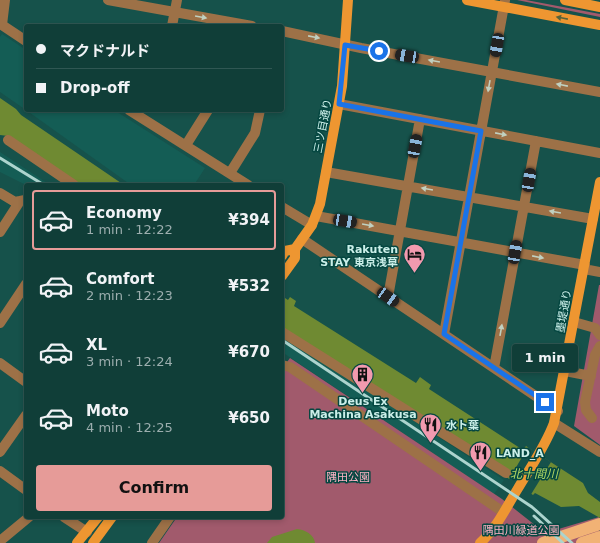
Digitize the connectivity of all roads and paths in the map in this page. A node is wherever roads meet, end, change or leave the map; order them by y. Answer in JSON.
{"nodes":[{"id":1,"x":5,"y":0,"type":"edge"},
{"id":2,"x":108,"y":0,"type":"edge"},
{"id":3,"x":177,"y":0,"type":"edge"},
{"id":4,"x":348,"y":0,"type":"edge"},
{"id":5,"x":467,"y":0,"type":"edge"},
{"id":6,"x":565,"y":0,"type":"edge"},
{"id":7,"x":504,"y":3,"type":"edge"},
{"id":8,"x":597,"y":4,"type":"edge"},
{"id":9,"x":174,"y":12,"type":"junction"},
{"id":10,"x":172,"y":24,"type":"edge"},
{"id":11,"x":226,"y":24,"type":"edge"},
{"id":12,"x":1,"y":25,"type":"edge"},
{"id":13,"x":600,"y":25,"type":"edge"},
{"id":14,"x":284,"y":31,"type":"edge"},
{"id":15,"x":24,"y":40,"type":"edge"},
{"id":16,"x":345,"y":45,"type":"junction"},
{"id":17,"x":492,"y":71,"type":"junction"},
{"id":18,"x":600,"y":92,"type":"edge"},
{"id":19,"x":339,"y":104,"type":"junction"},
{"id":20,"x":134,"y":112,"type":"edge"},
{"id":21,"x":207,"y":112,"type":"edge"},
{"id":22,"x":260,"y":112,"type":"edge"},
{"id":23,"x":420,"y":119,"type":"junction"},
{"id":24,"x":481,"y":131,"type":"junction"},
{"id":25,"x":8,"y":140,"type":"dead end"},
{"id":26,"x":536,"y":141,"type":"junction"},
{"id":27,"x":186,"y":146,"type":"junction"},
{"id":28,"x":600,"y":153,"type":"edge"},
{"id":29,"x":326,"y":172,"type":"junction"},
{"id":30,"x":230,"y":174,"type":"junction"},
{"id":31,"x":600,"y":182,"type":"edge"},
{"id":32,"x":71,"y":183,"type":"edge"},
{"id":33,"x":245,"y":183,"type":"edge"},
{"id":34,"x":408,"y":186,"type":"junction"},
{"id":35,"x":0,"y":193,"type":"edge"},
{"id":36,"x":469,"y":197,"type":"junction"},
{"id":37,"x":23,"y":201,"type":"edge"},
{"id":38,"x":524,"y":207,"type":"junction"},
{"id":39,"x":284,"y":208,"type":"edge"},
{"id":40,"x":593,"y":219,"type":"junction"},
{"id":41,"x":314,"y":221,"type":"junction"},
{"id":42,"x":399,"y":231,"type":"junction"},
{"id":43,"x":0,"y":232,"type":"edge"},
{"id":44,"x":302,"y":239,"type":"junction"},
{"id":45,"x":461,"y":242,"type":"junction"},
{"id":46,"x":294,"y":249,"type":"junction"},
{"id":47,"x":515,"y":252,"type":"junction"},
{"id":48,"x":284,"y":253,"type":"edge"},
{"id":49,"x":584,"y":267,"type":"junction"},
{"id":50,"x":600,"y":272,"type":"edge"},
{"id":51,"x":284,"y":273,"type":"edge"},
{"id":52,"x":24,"y":287,"type":"edge"},
{"id":53,"x":388,"y":297,"type":"junction"},
{"id":54,"x":574,"y":322,"type":"junction"},
{"id":55,"x":0,"y":323,"type":"edge"},
{"id":56,"x":284,"y":333,"type":"edge"},
{"id":57,"x":444,"y":334,"type":"junction"},
{"id":58,"x":600,"y":335,"type":"edge"},
{"id":59,"x":600,"y":346,"type":"edge"},
{"id":60,"x":0,"y":363,"type":"edge"},
{"id":61,"x":284,"y":366,"type":"edge"},
{"id":62,"x":494,"y":368,"type":"junction"},
{"id":63,"x":565,"y":371,"type":"junction"},
{"id":64,"x":591,"y":376,"type":"junction"},
{"id":65,"x":24,"y":381,"type":"edge"},
{"id":66,"x":558,"y":411,"type":"junction"},
{"id":67,"x":592,"y":418,"type":"dead end"},
{"id":68,"x":24,"y":419,"type":"edge"},
{"id":69,"x":554,"y":423,"type":"junction"},
{"id":70,"x":0,"y":452,"type":"edge"},
{"id":71,"x":600,"y":452,"type":"edge"},
{"id":72,"x":0,"y":471,"type":"edge"},
{"id":73,"x":506,"y":473,"type":"dead end"},
{"id":74,"x":24,"y":489,"type":"edge"},
{"id":75,"x":503,"y":512,"type":"junction"},
{"id":76,"x":27,"y":519,"type":"edge"},
{"id":77,"x":67,"y":519,"type":"edge"},
{"id":78,"x":97,"y":519,"type":"edge"},
{"id":79,"x":111,"y":519,"type":"edge"},
{"id":80,"x":169,"y":519,"type":"edge"},
{"id":81,"x":600,"y":524,"type":"edge"},
{"id":82,"x":87,"y":532,"type":"junction"},
{"id":83,"x":600,"y":537,"type":"edge"},
{"id":84,"x":0,"y":541,"type":"edge"},
{"id":85,"x":77,"y":543,"type":"edge"},
{"id":86,"x":93,"y":543,"type":"edge"},
{"id":87,"x":152,"y":543,"type":"edge"},
{"id":88,"x":480,"y":543,"type":"edge"},
{"id":89,"x":543,"y":543,"type":"edge"},
{"id":90,"x":582,"y":543,"type":"edge"}],
"edges":[{"from":1,"to":12,"type":"street"},
{"from":2,"to":9,"type":"street"},
{"from":3,"to":9,"type":"street"},
{"from":4,"to":16,"type":"main road","name":"三ツ目通り"},
{"from":5,"to":7,"type":"main road"},
{"from":6,"to":8,"type":"main road"},
{"from":13,"to":7,"type":"main road","one_way":true},
{"from":7,"to":17,"type":"street"},
{"from":9,"to":10,"type":"street"},
{"from":9,"to":11,"type":"street","one_way":true},
{"from":12,"to":15,"type":"street"},
{"from":14,"to":16,"type":"street","one_way":true},
{"from":17,"to":16,"type":"street","one_way":true},
{"from":16,"to":19,"type":"main road","name":"三ツ目通り"},
{"from":18,"to":17,"type":"street","one_way":true},
{"from":17,"to":24,"type":"street","one_way":true},
{"from":19,"to":23,"type":"street"},
{"from":19,"to":29,"type":"main road","name":"三ツ目通り"},
{"from":20,"to":27,"type":"street"},
{"from":21,"to":27,"type":"street"},
{"from":22,"to":30,"type":"street"},
{"from":23,"to":24,"type":"street"},
{"from":23,"to":34,"type":"street"},
{"from":24,"to":26,"type":"street","one_way":true},
{"from":24,"to":36,"type":"street"},
{"from":25,"to":32,"type":"street"},
{"from":26,"to":28,"type":"street"},
{"from":26,"to":38,"type":"street"},
{"from":27,"to":30,"type":"street"},
{"from":29,"to":34,"type":"street"},
{"from":29,"to":41,"type":"main road","name":"三ツ目通り"},
{"from":30,"to":33,"type":"street"},
{"from":31,"to":40,"type":"main road","name":"墨堤通り"},
{"from":36,"to":34,"type":"street","one_way":true},
{"from":34,"to":42,"type":"street"},
{"from":35,"to":37,"type":"street"},
{"from":36,"to":38,"type":"street"},
{"from":36,"to":45,"type":"street"},
{"from":37,"to":43,"type":"street"},
{"from":40,"to":38,"type":"street","one_way":true},
{"from":38,"to":47,"type":"street"},
{"from":39,"to":41,"type":"street"},
{"from":40,"to":49,"type":"main road","name":"墨堤通り"},
{"from":41,"to":42,"type":"street","one_way":true},
{"from":41,"to":44,"type":"main road","name":"三ツ目通り"},
{"from":42,"to":45,"type":"street"},
{"from":42,"to":53,"type":"street"},
{"from":44,"to":46,"type":"main road","name":"三ツ目通り"},
{"from":44,"to":53,"type":"street"},
{"from":45,"to":47,"type":"street"},
{"from":45,"to":57,"type":"street"},
{"from":46,"to":48,"type":"main road","name":"三ツ目通り"},
{"from":46,"to":51,"type":"main road","name":"三ツ目通り"},
{"from":47,"to":49,"type":"street","one_way":true},
{"from":62,"to":47,"type":"street","one_way":true},
{"from":49,"to":50,"type":"street"},
{"from":49,"to":54,"type":"main road","name":"墨堤通り"},
{"from":52,"to":55,"type":"street"},
{"from":53,"to":57,"type":"street"},
{"from":54,"to":58,"type":"street"},
{"from":54,"to":63,"type":"main road","name":"墨堤通り"},
{"from":56,"to":73,"type":"street"},
{"from":57,"to":62,"type":"street"},
{"from":59,"to":64,"type":"street"},
{"from":60,"to":65,"type":"street"},
{"from":61,"to":75,"type":"street"},
{"from":62,"to":66,"type":"street"},
{"from":63,"to":64,"type":"street"},
{"from":63,"to":66,"type":"main road","name":"墨堤通り"},
{"from":64,"to":67,"type":"street"},
{"from":66,"to":69,"type":"main road","name":"墨堤通り"},
{"from":68,"to":70,"type":"street"},
{"from":69,"to":71,"type":"street"},
{"from":69,"to":75,"type":"main road","name":"墨堤通り"},
{"from":72,"to":74,"type":"street"},
{"from":75,"to":88,"type":"main road","name":"墨堤通り"},
{"from":76,"to":84,"type":"street"},
{"from":77,"to":82,"type":"street"},
{"from":78,"to":82,"type":"main road"},
{"from":79,"to":86,"type":"main road"},
{"from":80,"to":87,"type":"street"},
{"from":81,"to":89,"type":"highway"},
{"from":82,"to":85,"type":"main road"},
{"from":83,"to":90,"type":"highway"}]}
